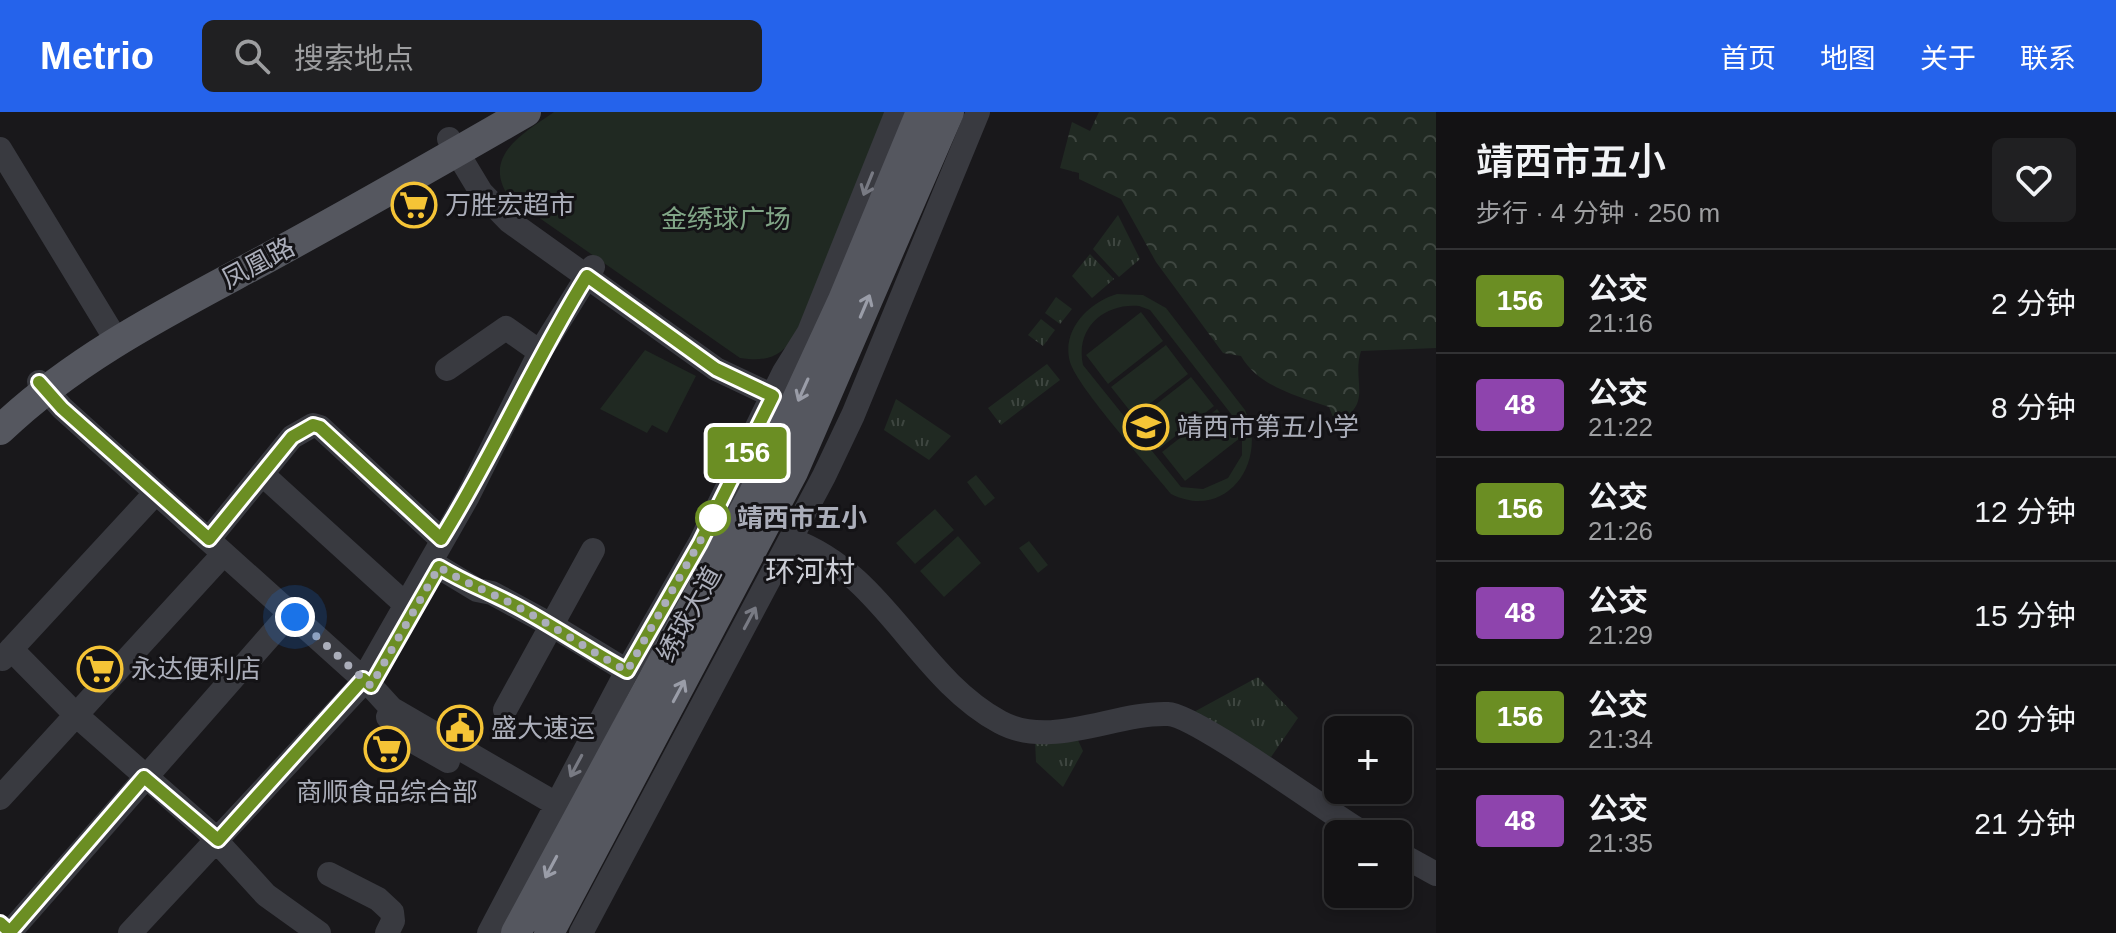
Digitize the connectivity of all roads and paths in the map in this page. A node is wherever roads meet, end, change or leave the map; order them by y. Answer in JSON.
{"nodes":[{"id":1,"x":495,"y":112,"type":"edge"},
{"id":2,"x":526,"y":112,"type":"edge"},
{"id":3,"x":897,"y":112,"type":"edge"},
{"id":4,"x":921,"y":112,"type":"edge"},
{"id":5,"x":949,"y":112,"type":"edge"},
{"id":6,"x":978,"y":112,"type":"edge"},
{"id":7,"x":457,"y":142,"type":"junction"},
{"id":8,"x":0,"y":149,"type":"edge"},
{"id":9,"x":957,"y":161,"type":"junction"},
{"id":10,"x":921,"y":176,"type":"junction"},
{"id":11,"x":596,"y":276,"type":"junction"},
{"id":12,"x":112,"y":333,"type":"junction"},
{"id":13,"x":540,"y":352,"type":"junction"},
{"id":14,"x":447,"y":369,"type":"dead end"},
{"id":15,"x":776,"y":389,"type":"junction"},
{"id":16,"x":38,"y":391,"type":"junction"},
{"id":17,"x":0,"y":414,"type":"edge"},
{"id":18,"x":0,"y":430,"type":"edge"},
{"id":19,"x":262,"y":474,"type":"junction"},
{"id":20,"x":150,"y":499,"type":"junction"},
{"id":21,"x":441,"y":539,"type":"junction"},
{"id":22,"x":792,"y":540,"type":"junction"},
{"id":23,"x":214,"y":550,"type":"junction"},
{"id":24,"x":593,"y":550,"type":"dead end"},
{"id":25,"x":717,"y":564,"type":"junction"},
{"id":26,"x":439,"y":567,"type":"junction"},
{"id":27,"x":677,"y":585,"type":"junction"},
{"id":28,"x":405,"y":604,"type":"junction"},
{"id":29,"x":284,"y":620,"type":"junction"},
{"id":30,"x":553,"y":626,"type":"junction"},
{"id":31,"x":6,"y":655,"type":"edge"},
{"id":32,"x":633,"y":678,"type":"junction"},
{"id":33,"x":365,"y":687,"type":"junction"},
{"id":34,"x":505,"y":710,"type":"dead end"},
{"id":35,"x":76,"y":715,"type":"junction"},
{"id":36,"x":688,"y":733,"type":"junction"},
{"id":37,"x":652,"y":741,"type":"junction"},
{"id":38,"x":144,"y":777,"type":"junction"},
{"id":39,"x":590,"y":792,"type":"junction"},
{"id":40,"x":0,"y":798,"type":"edge"},
{"id":41,"x":552,"y":810,"type":"junction"},
{"id":42,"x":1343,"y":820,"type":"edge"},
{"id":43,"x":221,"y":844,"type":"junction"},
{"id":44,"x":1412,"y":861,"type":"edge"},
{"id":45,"x":329,"y":874,"type":"dead end"},
{"id":46,"x":1436,"y":874,"type":"edge"},
{"id":47,"x":0,"y":923,"type":"edge"},
{"id":48,"x":146,"y":931,"type":"edge"},
{"id":49,"x":11,"y":933,"type":"edge"},
{"id":50,"x":319,"y":933,"type":"edge"},
{"id":51,"x":387,"y":933,"type":"edge"},
{"id":52,"x":489,"y":933,"type":"edge"},
{"id":53,"x":516,"y":933,"type":"edge"},
{"id":54,"x":549,"y":933,"type":"edge"},
{"id":55,"x":581,"y":933,"type":"edge"}],
"edges":[{"from":1,"to":7,"type":"main road","name":"凤凰路"},
{"from":2,"to":7,"type":"main road","name":"凤凰路"},
{"from":3,"to":15,"type":"street","one_way":true},
{"from":4,"to":25,"type":"main road","name":"绣球大道","one_way":true},
{"from":5,"to":10,"type":"main road","name":"绣球大道"},
{"from":6,"to":9,"type":"street"},
{"from":7,"to":11,"type":"street"},
{"from":7,"to":12,"type":"main road","name":"凤凰路"},
{"from":7,"to":16,"type":"main road","name":"凤凰路"},
{"from":8,"to":12,"type":"street"},
{"from":9,"to":10,"type":"street"},
{"from":9,"to":22,"type":"street"},
{"from":37,"to":10,"type":"main road","name":"绣球大道","one_way":true},
{"from":11,"to":13,"type":"street"},
{"from":11,"to":15,"type":"street"},
{"from":11,"to":26,"type":"street"},
{"from":12,"to":16,"type":"main road","name":"凤凰路"},
{"from":13,"to":14,"type":"street"},
{"from":13,"to":21,"type":"street"},
{"from":15,"to":27,"type":"street"},
{"from":16,"to":17,"type":"main road","name":"凤凰路"},
{"from":16,"to":18,"type":"main road","name":"凤凰路"},
{"from":16,"to":20,"type":"street"},
{"from":16,"to":23,"type":"street"},
{"from":19,"to":21,"type":"street"},
{"from":19,"to":23,"type":"street"},
{"from":19,"to":28,"type":"street"},
{"from":20,"to":23,"type":"street"},
{"from":20,"to":31,"type":"street"},
{"from":21,"to":28,"type":"street"},
{"from":36,"to":22,"type":"street","one_way":true},
{"from":22,"to":42,"type":"street"},
{"from":23,"to":29,"type":"street"},
{"from":23,"to":33,"type":"street"},
{"from":23,"to":35,"type":"street"},
{"from":24,"to":30,"type":"street"},
{"from":25,"to":27,"type":"street"},
{"from":25,"to":32,"type":"main road","name":"绣球大道"},
{"from":26,"to":30,"type":"street"},
{"from":26,"to":33,"type":"street"},
{"from":27,"to":32,"type":"street"},
{"from":28,"to":33,"type":"street"},
{"from":29,"to":33,"type":"street"},
{"from":29,"to":38,"type":"street"},
{"from":30,"to":32,"type":"street"},
{"from":30,"to":34,"type":"street"},
{"from":31,"to":35,"type":"street"},
{"from":32,"to":39,"type":"main road","name":"绣球大道"},
{"from":32,"to":41,"type":"street","one_way":true},
{"from":33,"to":41,"type":"street"},
{"from":33,"to":43,"type":"street"},
{"from":35,"to":38,"type":"street"},
{"from":35,"to":40,"type":"street"},
{"from":36,"to":37,"type":"street"},
{"from":36,"to":55,"type":"street"},
{"from":37,"to":54,"type":"main road","name":"绣球大道"},
{"from":38,"to":43,"type":"street"},
{"from":38,"to":49,"type":"street"},
{"from":39,"to":41,"type":"street"},
{"from":39,"to":53,"type":"main road","name":"绣球大道","one_way":true},
{"from":41,"to":52,"type":"street"},
{"from":43,"to":48,"type":"street"},
{"from":43,"to":50,"type":"street"},
{"from":44,"to":46,"type":"street"},
{"from":45,"to":51,"type":"street"},
{"from":47,"to":49,"type":"street"}]}
